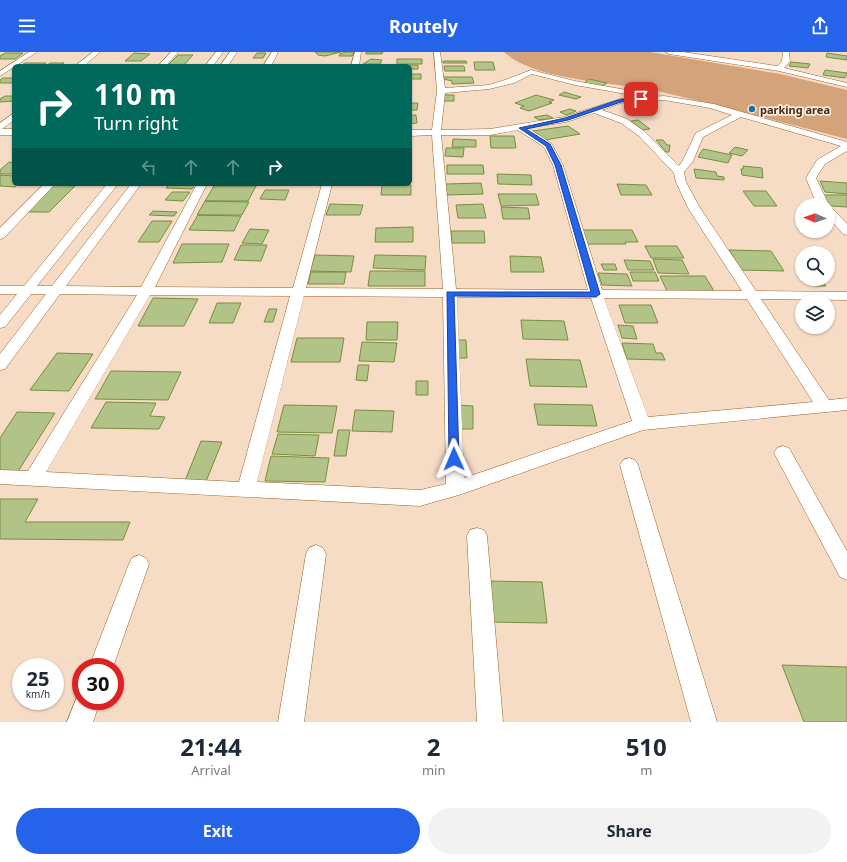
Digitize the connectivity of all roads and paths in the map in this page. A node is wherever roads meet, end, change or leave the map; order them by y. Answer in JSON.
{"nodes":[{"id":1,"x":34,"y":52,"type":"edge"},
{"id":2,"x":97,"y":52,"type":"edge"},
{"id":3,"x":175,"y":52,"type":"edge"},
{"id":4,"x":220,"y":52,"type":"edge"},
{"id":5,"x":234,"y":52,"type":"edge"},
{"id":6,"x":275,"y":52,"type":"edge"},
{"id":7,"x":358,"y":52,"type":"edge"},
{"id":8,"x":437,"y":52,"type":"edge"},
{"id":9,"x":669,"y":52,"type":"edge"},
{"id":10,"x":786,"y":52,"type":"edge"},
{"id":11,"x":15,"y":64,"type":"edge"},
{"id":12,"x":82,"y":64,"type":"edge"},
{"id":13,"x":164,"y":64,"type":"edge"},
{"id":14,"x":211,"y":64,"type":"edge"},
{"id":15,"x":225,"y":64,"type":"edge"},
{"id":16,"x":268,"y":64,"type":"edge"},
{"id":17,"x":355,"y":64,"type":"edge"},
{"id":18,"x":12,"y":66,"type":"edge"},
{"id":19,"x":779,"y":70,"type":"junction"},
{"id":20,"x":0,"y":74,"type":"edge"},
{"id":21,"x":847,"y":85,"type":"edge"},
{"id":22,"x":441,"y":91,"type":"junction"},
{"id":23,"x":664,"y":98,"type":"junction"},
{"id":24,"x":596,"y":110,"type":"junction"},
{"id":25,"x":741,"y":114,"type":"junction"},
{"id":26,"x":12,"y":118,"type":"edge"},
{"id":27,"x":0,"y":127,"type":"edge"},
{"id":28,"x":521,"y":128,"type":"junction"},
{"id":29,"x":0,"y":132,"type":"edge"},
{"id":30,"x":12,"y":132,"type":"edge"},
{"id":31,"x":412,"y":133,"type":"edge"},
{"id":32,"x":436,"y":133,"type":"junction"},
{"id":33,"x":847,"y":146,"type":"edge"},
{"id":34,"x":679,"y":172,"type":"junction"},
{"id":35,"x":48,"y":186,"type":"edge"},
{"id":36,"x":111,"y":186,"type":"edge"},
{"id":37,"x":134,"y":186,"type":"edge"},
{"id":38,"x":201,"y":186,"type":"edge"},
{"id":39,"x":326,"y":186,"type":"edge"},
{"id":40,"x":820,"y":198,"type":"edge"},
{"id":41,"x":835,"y":218,"type":"edge"},
{"id":42,"x":847,"y":231,"type":"edge"},
{"id":43,"x":0,"y":235,"type":"edge"},
{"id":44,"x":0,"y":290,"type":"edge"},
{"id":45,"x":27,"y":290,"type":"junction"},
{"id":46,"x":56,"y":290,"type":"junction"},
{"id":47,"x":146,"y":291,"type":"junction"},
{"id":48,"x":299,"y":292,"type":"junction"},
{"id":49,"x":450,"y":293,"type":"junction"},
{"id":50,"x":596,"y":294,"type":"junction"},
{"id":51,"x":752,"y":296,"type":"junction"},
{"id":52,"x":847,"y":296,"type":"edge"},
{"id":53,"x":0,"y":324,"type":"edge"},
{"id":54,"x":0,"y":366,"type":"edge"},
{"id":55,"x":847,"y":404,"type":"edge"},
{"id":56,"x":824,"y":406,"type":"junction"},
{"id":57,"x":642,"y":424,"type":"junction"},
{"id":58,"x":784,"y":453,"type":"dead end"},
{"id":59,"x":629,"y":465,"type":"dead end"},
{"id":60,"x":0,"y":477,"type":"edge"},
{"id":61,"x":33,"y":479,"type":"junction"},
{"id":62,"x":246,"y":489,"type":"junction"},
{"id":63,"x":455,"y":490,"type":"junction"},
{"id":64,"x":477,"y":536,"type":"dead end"},
{"id":65,"x":316,"y":554,"type":"dead end"},
{"id":66,"x":139,"y":564,"type":"dead end"},
{"id":67,"x":847,"y":571,"type":"edge"},
{"id":68,"x":104,"y":658,"type":"edge"},
{"id":69,"x":85,"y":710,"type":"edge"},
{"id":70,"x":80,"y":722,"type":"edge"},
{"id":71,"x":291,"y":722,"type":"edge"},
{"id":72,"x":490,"y":722,"type":"edge"},
{"id":73,"x":704,"y":722,"type":"edge"}],
"edges":[{"from":1,"to":11,"type":"street"},
{"from":2,"to":12,"type":"street"},
{"from":3,"to":13,"type":"street"},
{"from":4,"to":14,"type":"street"},
{"from":5,"to":15,"type":"street"},
{"from":6,"to":16,"type":"street"},
{"from":7,"to":17,"type":"street"},
{"from":8,"to":22,"type":"street"},
{"from":9,"to":19,"type":"street"},
{"from":10,"to":19,"type":"street"},
{"from":18,"to":20,"type":"street"},
{"from":19,"to":21,"type":"street"},
{"from":22,"to":23,"type":"street"},
{"from":22,"to":32,"type":"street"},
{"from":23,"to":24,"type":"street"},
{"from":23,"to":25,"type":"street"},
{"from":24,"to":28,"type":"street"},
{"from":24,"to":34,"type":"street"},
{"from":25,"to":33,"type":"street"},
{"from":25,"to":34,"type":"street"},
{"from":26,"to":27,"type":"street"},
{"from":28,"to":32,"type":"street"},
{"from":28,"to":50,"type":"street"},
{"from":29,"to":30,"type":"street"},
{"from":31,"to":32,"type":"street"},
{"from":32,"to":49,"type":"street"},
{"from":33,"to":40,"type":"street"},
{"from":34,"to":51,"type":"street"},
{"from":35,"to":43,"type":"street"},
{"from":36,"to":45,"type":"street"},
{"from":37,"to":46,"type":"street"},
{"from":38,"to":47,"type":"street"},
{"from":39,"to":48,"type":"street"},
{"from":41,"to":42,"type":"street"},
{"from":44,"to":45,"type":"street"},
{"from":45,"to":46,"type":"street"},
{"from":45,"to":53,"type":"street"},
{"from":46,"to":47,"type":"street"},
{"from":46,"to":54,"type":"street"},
{"from":47,"to":48,"type":"street"},
{"from":47,"to":61,"type":"street"},
{"from":48,"to":49,"type":"street"},
{"from":48,"to":62,"type":"street"},
{"from":49,"to":50,"type":"street"},
{"from":49,"to":63,"type":"street"},
{"from":50,"to":51,"type":"street"},
{"from":50,"to":57,"type":"street"},
{"from":51,"to":52,"type":"street"},
{"from":51,"to":56,"type":"street"},
{"from":55,"to":56,"type":"street"},
{"from":56,"to":57,"type":"street"},
{"from":57,"to":63,"type":"street"},
{"from":58,"to":67,"type":"street"},
{"from":59,"to":73,"type":"street"},
{"from":60,"to":61,"type":"street"},
{"from":61,"to":62,"type":"street"},
{"from":62,"to":63,"type":"street"},
{"from":64,"to":72,"type":"street"},
{"from":65,"to":71,"type":"street"},
{"from":66,"to":68,"type":"street"},
{"from":69,"to":70,"type":"street"}]}
